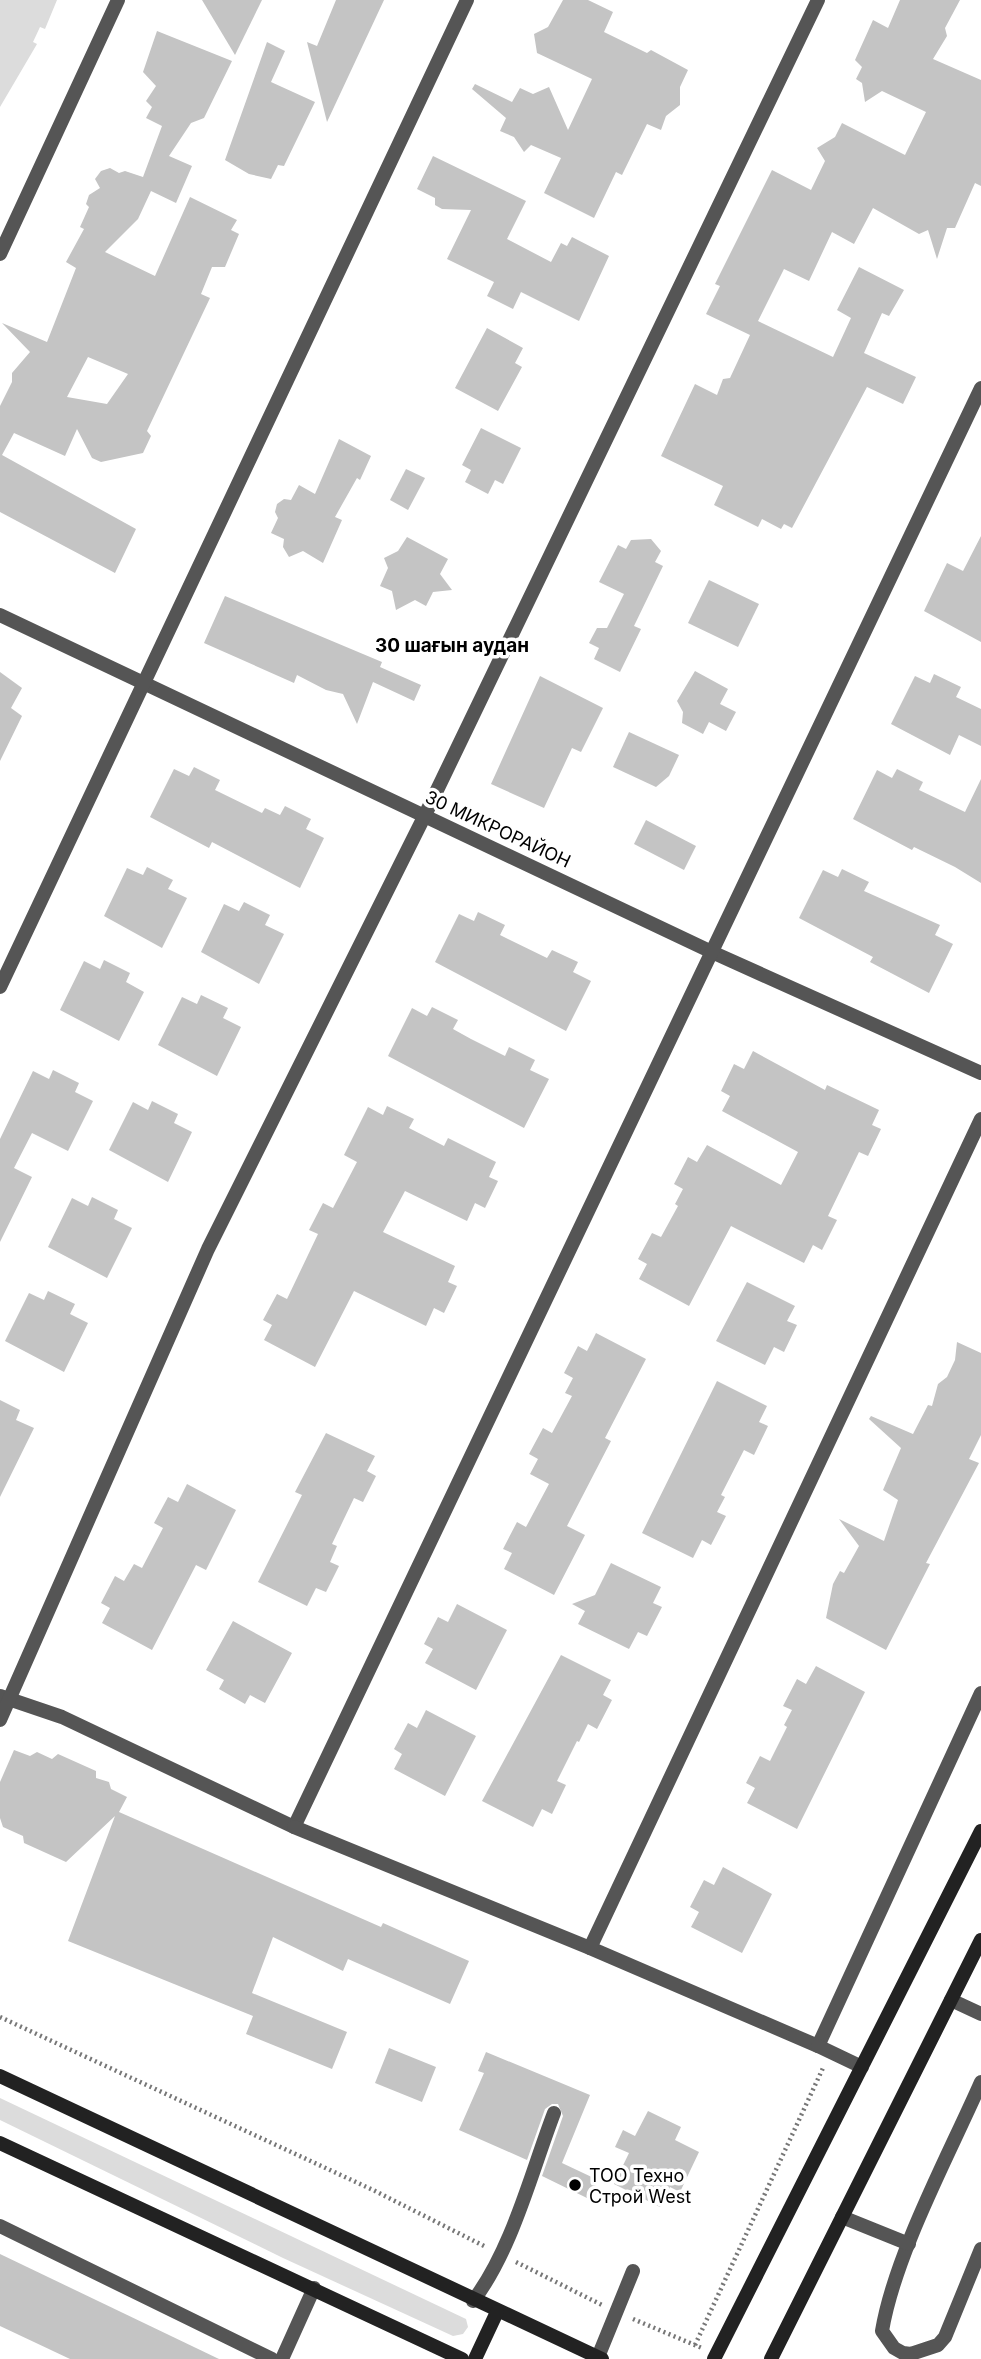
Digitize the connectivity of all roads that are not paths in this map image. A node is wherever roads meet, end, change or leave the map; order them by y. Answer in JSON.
{"nodes":[{"id":1,"x":118,"y":0,"type":"edge"},
{"id":2,"x":467,"y":0,"type":"edge"},
{"id":3,"x":818,"y":0,"type":"edge"},
{"id":4,"x":0,"y":254,"type":"edge"},
{"id":5,"x":981,"y":388,"type":"edge"},
{"id":6,"x":0,"y":615,"type":"edge"},
{"id":7,"x":144,"y":683,"type":"junction"},
{"id":8,"x":425,"y":815,"type":"junction"},
{"id":9,"x":714,"y":953,"type":"junction"},
{"id":10,"x":0,"y":987,"type":"edge"},
{"id":11,"x":981,"y":1073,"type":"edge"},
{"id":12,"x":981,"y":1119,"type":"edge"},
{"id":13,"x":981,"y":1693,"type":"edge"},
{"id":14,"x":5,"y":1698,"type":"edge"},
{"id":15,"x":0,"y":1720,"type":"edge"},
{"id":16,"x":295,"y":1826,"type":"junction"},
{"id":17,"x":981,"y":1831,"type":"edge"},
{"id":18,"x":981,"y":1940,"type":"edge"},
{"id":19,"x":590,"y":1948,"type":"junction"},
{"id":20,"x":951,"y":2000,"type":"junction"},
{"id":21,"x":981,"y":2014,"type":"edge"},
{"id":22,"x":818,"y":2046,"type":"junction"},
{"id":23,"x":862,"y":2067,"type":"junction"},
{"id":24,"x":0,"y":2076,"type":"edge"},
{"id":25,"x":981,"y":2082,"type":"edge"},
{"id":26,"x":554,"y":2113,"type":"dead end"},
{"id":27,"x":0,"y":2143,"type":"edge"},
{"id":28,"x":842,"y":2217,"type":"junction"},
{"id":29,"x":0,"y":2226,"type":"edge"},
{"id":30,"x":909,"y":2244,"type":"junction"},
{"id":31,"x":981,"y":2249,"type":"edge"},
{"id":32,"x":633,"y":2271,"type":"dead end"},
{"id":33,"x":314,"y":2288,"type":"junction"},
{"id":34,"x":473,"y":2301,"type":"junction"},
{"id":35,"x":497,"y":2312,"type":"junction"},
{"id":36,"x":715,"y":2357,"type":"edge"},
{"id":37,"x":600,"y":2358,"type":"edge"},
{"id":38,"x":272,"y":2359,"type":"edge"},
{"id":39,"x":282,"y":2359,"type":"edge"},
{"id":40,"x":462,"y":2359,"type":"edge"},
{"id":41,"x":475,"y":2359,"type":"edge"},
{"id":42,"x":771,"y":2359,"type":"edge"}],
"edges":[{"from":1,"to":4,"type":"street"},
{"from":2,"to":7,"type":"street"},
{"from":3,"to":8,"type":"street"},
{"from":5,"to":9,"type":"street"},
{"from":6,"to":7,"type":"street","name":"30 МИКРОРАЙОН"},
{"from":7,"to":8,"type":"street","name":"30 МИКРОРАЙОН"},
{"from":7,"to":10,"type":"street"},
{"from":8,"to":9,"type":"street","name":"30 МИКРОРАЙОН"},
{"from":8,"to":14,"type":"street"},
{"from":9,"to":11,"type":"street","name":"30 МИКРОРАЙОН"},
{"from":9,"to":16,"type":"street"},
{"from":12,"to":19,"type":"street"},
{"from":13,"to":22,"type":"street"},
{"from":14,"to":15,"type":"street"},
{"from":14,"to":16,"type":"street"},
{"from":16,"to":19,"type":"street"},
{"from":17,"to":23,"type":"main road"},
{"from":18,"to":20,"type":"main road"},
{"from":19,"to":22,"type":"street"},
{"from":20,"to":21,"type":"street"},
{"from":20,"to":28,"type":"main road"},
{"from":22,"to":23,"type":"street"},
{"from":23,"to":36,"type":"main road"},
{"from":24,"to":34,"type":"main road"},
{"from":25,"to":30,"type":"street"},
{"from":26,"to":34,"type":"street"},
{"from":27,"to":33,"type":"main road"},
{"from":28,"to":30,"type":"street"},
{"from":28,"to":42,"type":"main road"},
{"from":29,"to":38,"type":"street"},
{"from":30,"to":31,"type":"street"},
{"from":32,"to":37,"type":"street"},
{"from":33,"to":39,"type":"street"},
{"from":33,"to":40,"type":"main road"},
{"from":34,"to":35,"type":"main road"},
{"from":35,"to":37,"type":"main road"},
{"from":35,"to":41,"type":"main road"}]}
